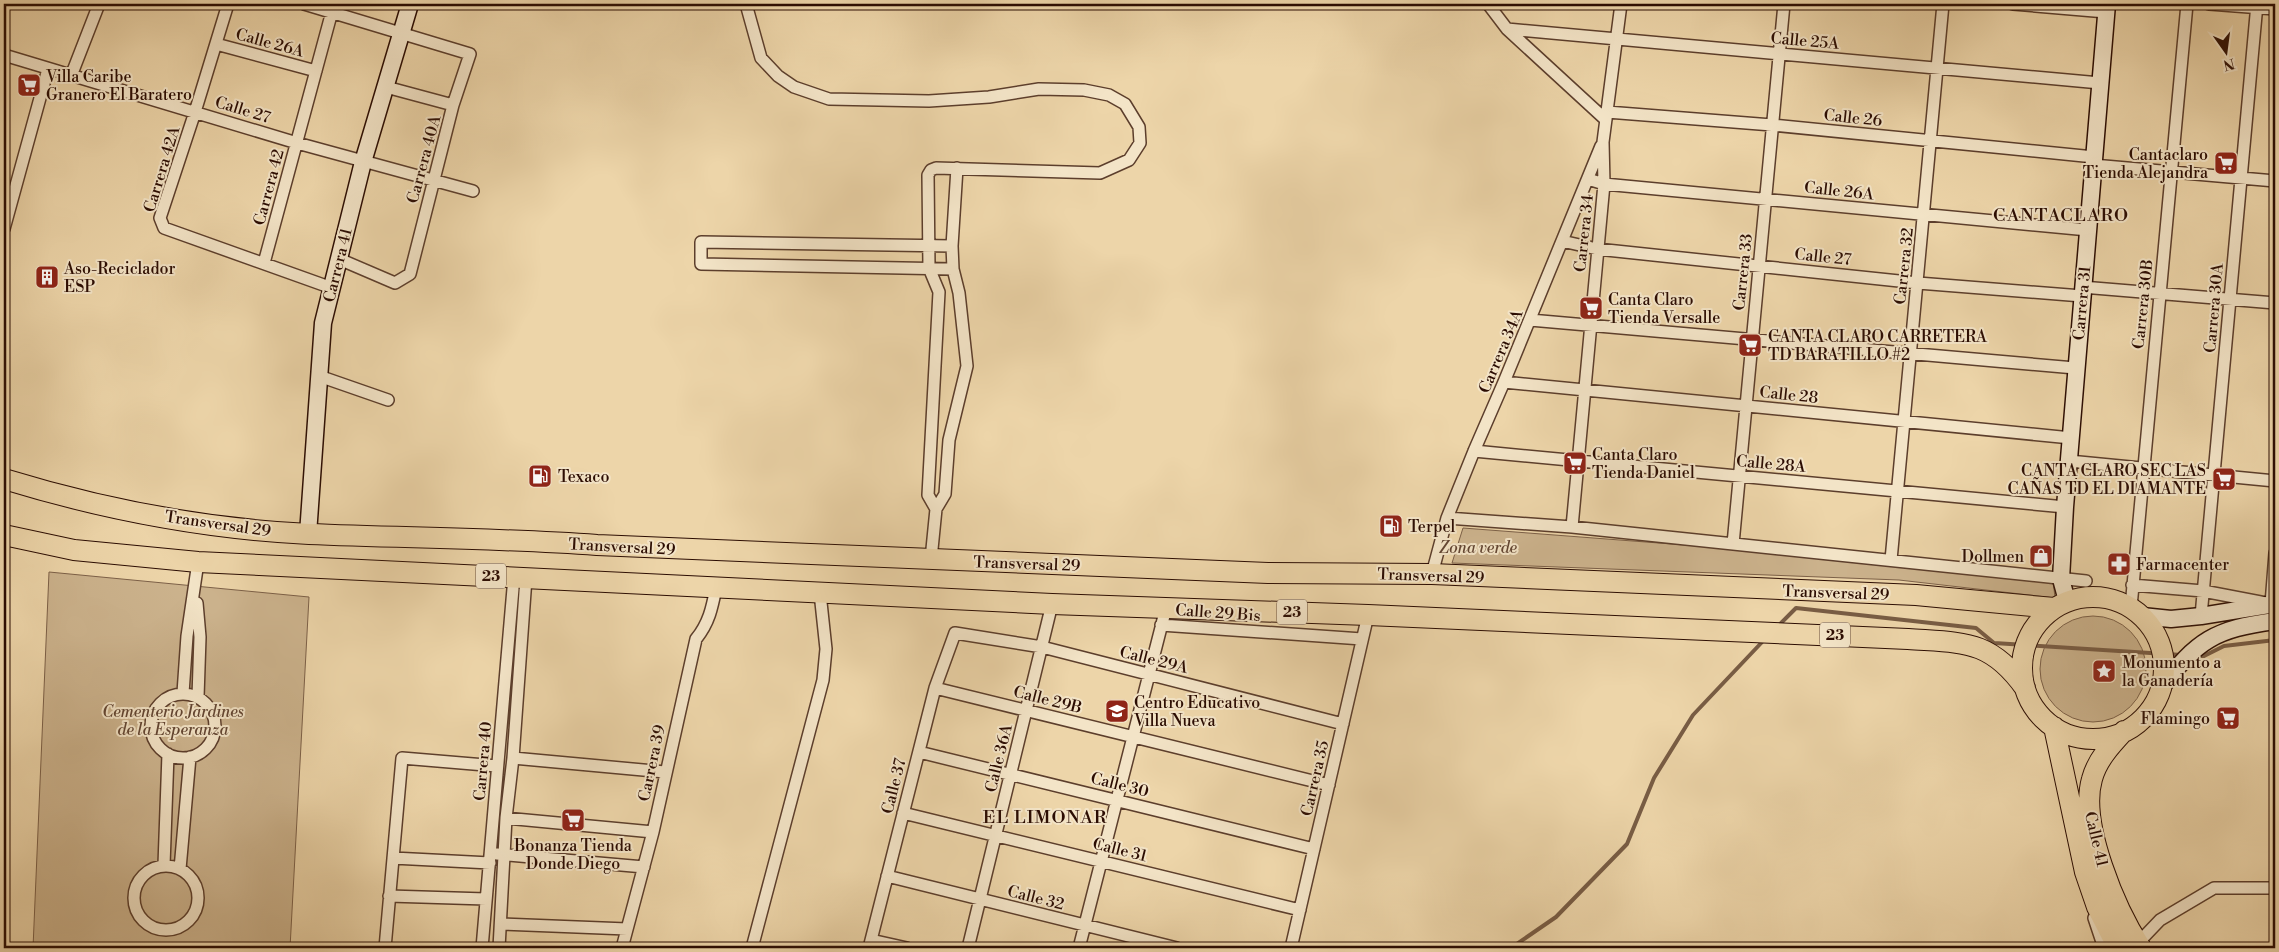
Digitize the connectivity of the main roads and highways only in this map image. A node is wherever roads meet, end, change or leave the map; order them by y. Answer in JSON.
{"nodes":[{"id":1,"x":4,"y":479,"type":"edge"},
{"id":2,"x":4,"y":535,"type":"edge"},
{"id":3,"x":2061,"y":605,"type":"junction"},
{"id":4,"x":2025,"y":688,"type":"junction"},
{"id":5,"x":2054,"y":727,"type":"junction"},
{"id":6,"x":2124,"y":731,"type":"junction"},
{"id":7,"x":2140,"y":946,"type":"edge"},
{"id":8,"x":2118,"y":948,"type":"edge"}],
"edges":[{"from":1,"to":3,"type":"highway","name":"Transversal 29","number":"23"},
{"from":2,"to":4,"type":"highway","number":"23"},
{"from":3,"to":4,"type":"highway","number":"23"},
{"from":3,"to":6,"type":"highway","number":"23"},
{"from":4,"to":5,"type":"highway","number":"23"},
{"from":5,"to":6,"type":"highway","number":"23"},
{"from":5,"to":8,"type":"highway","name":"Calle 41"},
{"from":6,"to":7,"type":"highway","name":"Calle 41"}]}
